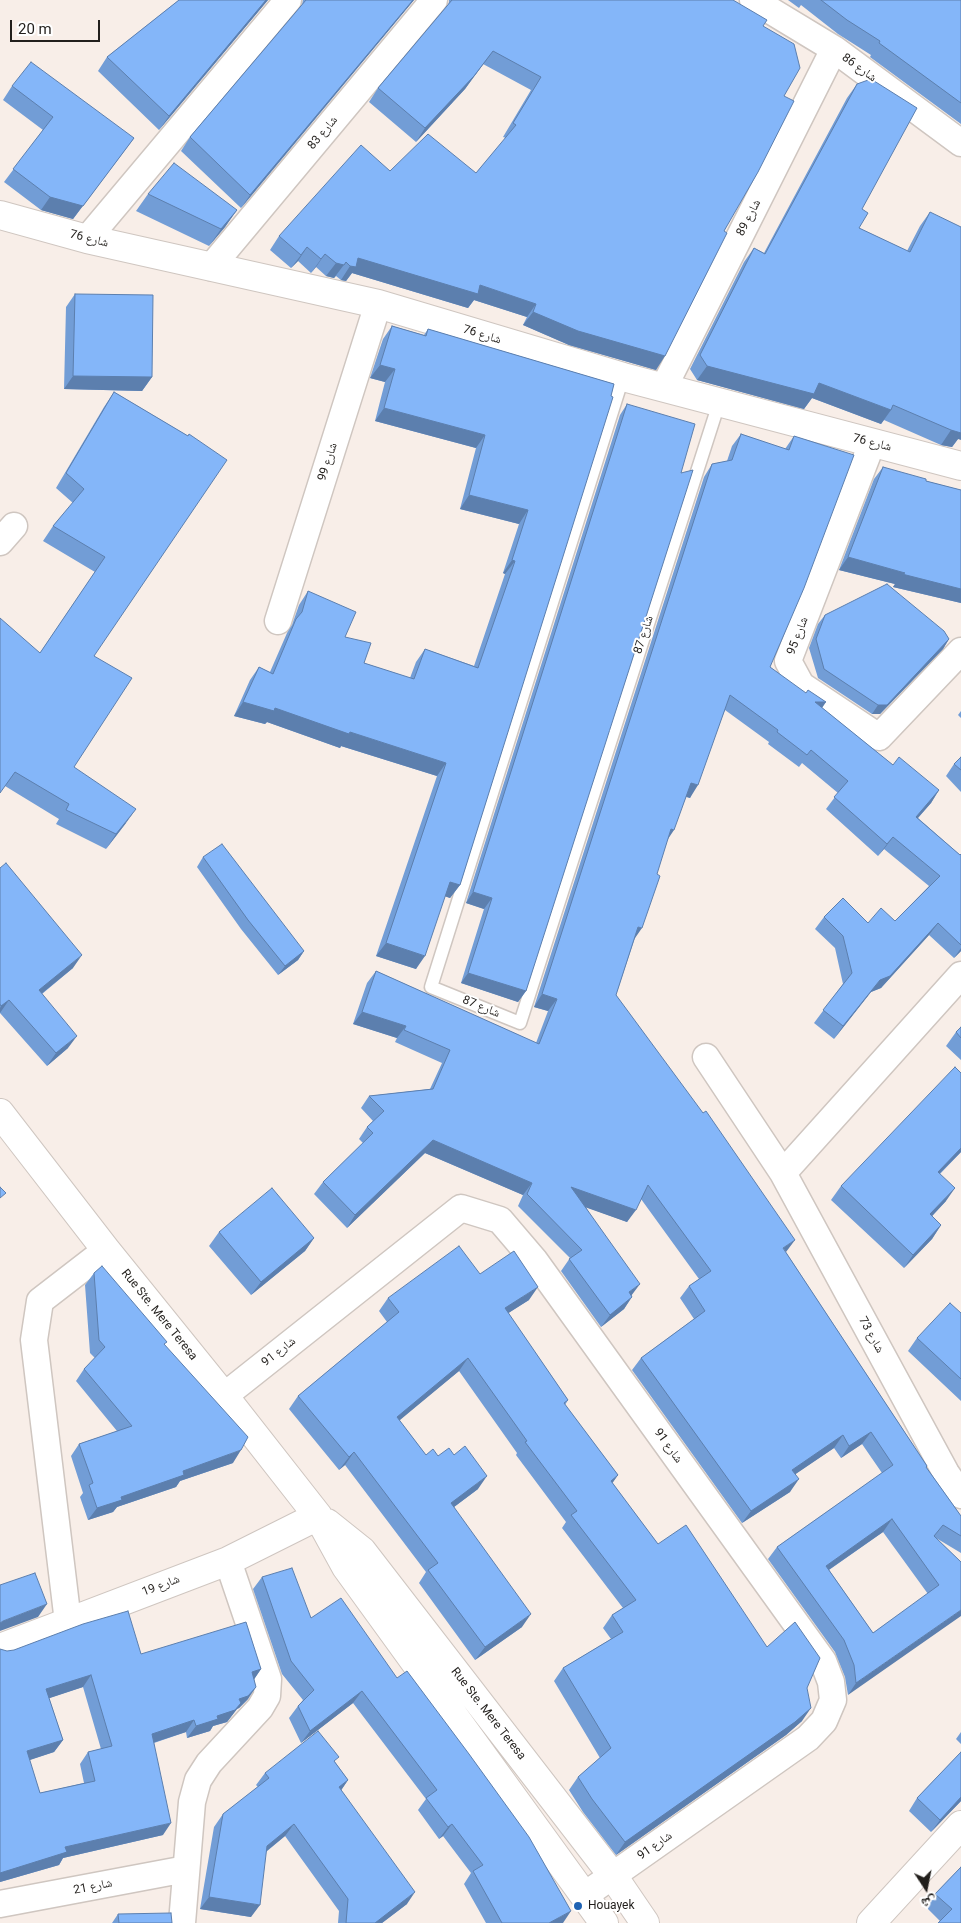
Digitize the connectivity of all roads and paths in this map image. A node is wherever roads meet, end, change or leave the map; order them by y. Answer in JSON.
{"nodes":[{"id":1,"x":288,"y":0,"type":"edge"},
{"id":2,"x":434,"y":0,"type":"edge"},
{"id":3,"x":753,"y":0,"type":"edge"},
{"id":4,"x":834,"y":50,"type":"junction"},
{"id":5,"x":961,"y":143,"type":"edge"},
{"id":6,"x":0,"y":215,"type":"edge"},
{"id":7,"x":87,"y":239,"type":"junction"},
{"id":8,"x":211,"y":267,"type":"junction"},
{"id":9,"x":378,"y":304,"type":"junction"},
{"id":10,"x":623,"y":377,"type":"junction"},
{"id":11,"x":664,"y":387,"type":"junction"},
{"id":12,"x":719,"y":403,"type":"junction"},
{"id":13,"x":872,"y":443,"type":"junction"},
{"id":14,"x":961,"y":466,"type":"edge"},
{"id":15,"x":278,"y":621,"type":"dead end"},
{"id":16,"x":961,"y":651,"type":"edge"},
{"id":17,"x":961,"y":975,"type":"edge"},
{"id":18,"x":706,"y":1057,"type":"dead end"},
{"id":19,"x":0,"y":1113,"type":"edge"},
{"id":20,"x":783,"y":1173,"type":"junction"},
{"id":21,"x":106,"y":1250,"type":"junction"},
{"id":22,"x":224,"y":1396,"type":"junction"},
{"id":23,"x":953,"y":1464,"type":"edge"},
{"id":24,"x":961,"y":1495,"type":"edge"},
{"id":25,"x":318,"y":1516,"type":"junction"},
{"id":26,"x":228,"y":1561,"type":"junction"},
{"id":27,"x":68,"y":1622,"type":"junction"},
{"id":28,"x":0,"y":1648,"type":"edge"},
{"id":29,"x":961,"y":1825,"type":"edge"},
{"id":30,"x":186,"y":1870,"type":"junction"},
{"id":31,"x":613,"y":1876,"type":"junction"},
{"id":32,"x":585,"y":1895,"type":"junction"},
{"id":33,"x":0,"y":1904,"type":"edge"},
{"id":34,"x":182,"y":1923,"type":"edge"},
{"id":35,"x":604,"y":1923,"type":"edge"},
{"id":36,"x":645,"y":1923,"type":"edge"},
{"id":37,"x":870,"y":1923,"type":"edge"}],
"edges":[{"from":1,"to":7,"type":"street"},
{"from":2,"to":8,"type":"street","name":"شارع 83"},
{"from":3,"to":4,"type":"street","name":"شارع 86"},
{"from":4,"to":5,"type":"street","name":"شارع 86"},
{"from":4,"to":11,"type":"street","name":"شارع 89"},
{"from":6,"to":7,"type":"street","name":"شارع 76"},
{"from":7,"to":8,"type":"street","name":"شارع 76"},
{"from":8,"to":9,"type":"street","name":"شارع 76"},
{"from":9,"to":10,"type":"street","name":"شارع 76"},
{"from":9,"to":15,"type":"street","name":"شارع 99"},
{"from":10,"to":11,"type":"street","name":"شارع 76"},
{"from":10,"to":12,"type":"lane","name":"شارع 87"},
{"from":11,"to":12,"type":"street","name":"شارع 76"},
{"from":12,"to":13,"type":"street","name":"شارع 76"},
{"from":13,"to":14,"type":"street","name":"شارع 76"},
{"from":13,"to":16,"type":"street","name":"شارع 95"},
{"from":17,"to":20,"type":"street"},
{"from":18,"to":20,"type":"street","name":"شارع 73"},
{"from":19,"to":21,"type":"street","name":"Rue Ste. Mere Teresa"},
{"from":20,"to":23,"type":"street","name":"شارع 73"},
{"from":21,"to":22,"type":"street","name":"Rue Ste. Mere Teresa"},
{"from":21,"to":27,"type":"street"},
{"from":22,"to":25,"type":"street","name":"Rue Ste. Mere Teresa"},
{"from":22,"to":31,"type":"street","name":"شارع 91"},
{"from":23,"to":24,"type":"street","name":"شارع 73"},
{"from":25,"to":26,"type":"street","name":"شارع 19"},
{"from":25,"to":31,"type":"street","name":"Rue Ste. Mere Teresa"},
{"from":25,"to":32,"type":"street","name":"Rue Ste. Mere Teresa"},
{"from":26,"to":27,"type":"street","name":"شارع 19"},
{"from":26,"to":30,"type":"street"},
{"from":27,"to":28,"type":"street","name":"شارع 19"},
{"from":29,"to":37,"type":"street"},
{"from":30,"to":33,"type":"street","name":"شارع 21"},
{"from":30,"to":34,"type":"street"},
{"from":31,"to":32,"type":"street","name":"شارع 91"},
{"from":31,"to":36,"type":"street","name":"Rue Ste. Mere Teresa"},
{"from":32,"to":35,"type":"street","name":"Rue Ste. Mere Teresa"}]}
